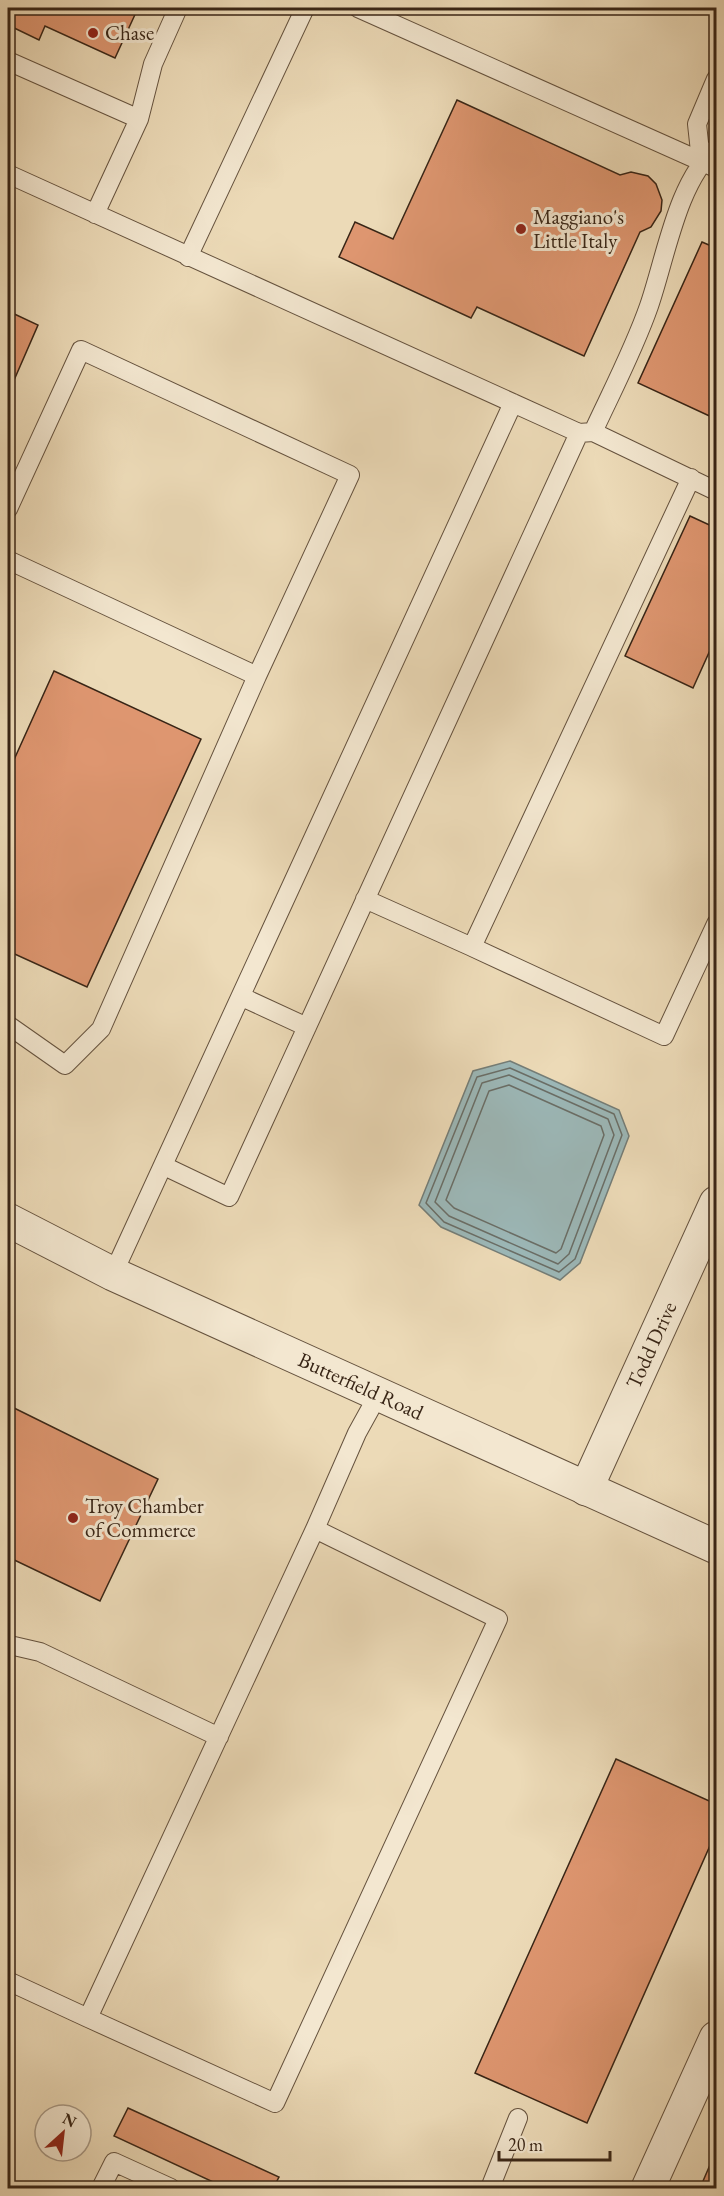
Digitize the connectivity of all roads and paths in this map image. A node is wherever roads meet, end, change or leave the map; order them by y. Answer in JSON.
{"nodes":[{"id":1,"x":178,"y":8,"type":"edge"},
{"id":2,"x":305,"y":8,"type":"edge"},
{"id":3,"x":358,"y":8,"type":"edge"},
{"id":4,"x":8,"y":61,"type":"edge"},
{"id":5,"x":717,"y":79,"type":"edge"},
{"id":6,"x":139,"y":119,"type":"junction"},
{"id":7,"x":717,"y":148,"type":"edge"},
{"id":8,"x":709,"y":164,"type":"edge"},
{"id":9,"x":8,"y":174,"type":"edge"},
{"id":10,"x":95,"y":214,"type":"junction"},
{"id":11,"x":188,"y":257,"type":"junction"},
{"id":12,"x":513,"y":403,"type":"junction"},
{"id":13,"x":586,"y":432,"type":"junction"},
{"id":14,"x":691,"y":478,"type":"junction"},
{"id":15,"x":717,"y":491,"type":"edge"},
{"id":16,"x":8,"y":508,"type":"edge"},
{"id":17,"x":8,"y":560,"type":"edge"},
{"id":18,"x":257,"y":676,"type":"junction"},
{"id":19,"x":365,"y":899,"type":"junction"},
{"id":20,"x":717,"y":924,"type":"edge"},
{"id":21,"x":471,"y":947,"type":"junction"},
{"id":22,"x":242,"y":997,"type":"junction"},
{"id":23,"x":8,"y":1025,"type":"edge"},
{"id":24,"x":307,"y":1027,"type":"junction"},
{"id":25,"x":164,"y":1166,"type":"junction"},
{"id":26,"x":717,"y":1203,"type":"edge"},
{"id":27,"x":8,"y":1220,"type":"edge"},
{"id":28,"x":113,"y":1274,"type":"junction"},
{"id":29,"x":378,"y":1395,"type":"junction"},
{"id":30,"x":586,"y":1489,"type":"junction"},
{"id":31,"x":315,"y":1529,"type":"junction"},
{"id":32,"x":717,"y":1547,"type":"edge"},
{"id":33,"x":8,"y":1647,"type":"edge"},
{"id":34,"x":219,"y":1737,"type":"junction"},
{"id":35,"x":8,"y":1981,"type":"edge"},
{"id":36,"x":88,"y":2018,"type":"junction"},
{"id":37,"x":717,"y":2038,"type":"edge"},
{"id":38,"x":518,"y":2118,"type":"dead end"},
{"id":39,"x":101,"y":2188,"type":"edge"},
{"id":40,"x":171,"y":2188,"type":"edge"},
{"id":41,"x":490,"y":2188,"type":"edge"},
{"id":42,"x":648,"y":2188,"type":"edge"}],
"edges":[{"from":1,"to":6,"type":"lane"},
{"from":2,"to":11,"type":"lane"},
{"from":3,"to":8,"type":"lane"},
{"from":4,"to":6,"type":"lane"},
{"from":5,"to":8,"type":"lane"},
{"from":6,"to":10,"type":"lane"},
{"from":7,"to":8,"type":"lane"},
{"from":8,"to":13,"type":"lane"},
{"from":9,"to":10,"type":"lane"},
{"from":10,"to":11,"type":"lane"},
{"from":11,"to":12,"type":"lane"},
{"from":12,"to":13,"type":"lane"},
{"from":12,"to":22,"type":"lane"},
{"from":13,"to":14,"type":"lane"},
{"from":13,"to":19,"type":"lane"},
{"from":14,"to":15,"type":"lane"},
{"from":14,"to":21,"type":"lane"},
{"from":16,"to":18,"type":"lane"},
{"from":17,"to":18,"type":"lane"},
{"from":18,"to":23,"type":"lane"},
{"from":19,"to":21,"type":"lane"},
{"from":19,"to":24,"type":"lane"},
{"from":20,"to":21,"type":"lane"},
{"from":22,"to":24,"type":"lane"},
{"from":22,"to":25,"type":"lane"},
{"from":24,"to":25,"type":"lane"},
{"from":25,"to":28,"type":"lane"},
{"from":26,"to":30,"type":"street","name":"Todd Drive"},
{"from":27,"to":28,"type":"street","name":"Butterfield Road"},
{"from":28,"to":29,"type":"street","name":"Butterfield Road"},
{"from":29,"to":30,"type":"street","name":"Butterfield Road"},
{"from":29,"to":31,"type":"lane"},
{"from":30,"to":32,"type":"street","name":"Butterfield Road"},
{"from":31,"to":34,"type":"lane"},
{"from":31,"to":36,"type":"lane"},
{"from":33,"to":34,"type":"lane"},
{"from":34,"to":36,"type":"lane"},
{"from":35,"to":36,"type":"lane"},
{"from":37,"to":42,"type":"street"},
{"from":38,"to":41,"type":"lane"},
{"from":39,"to":40,"type":"lane"}]}
